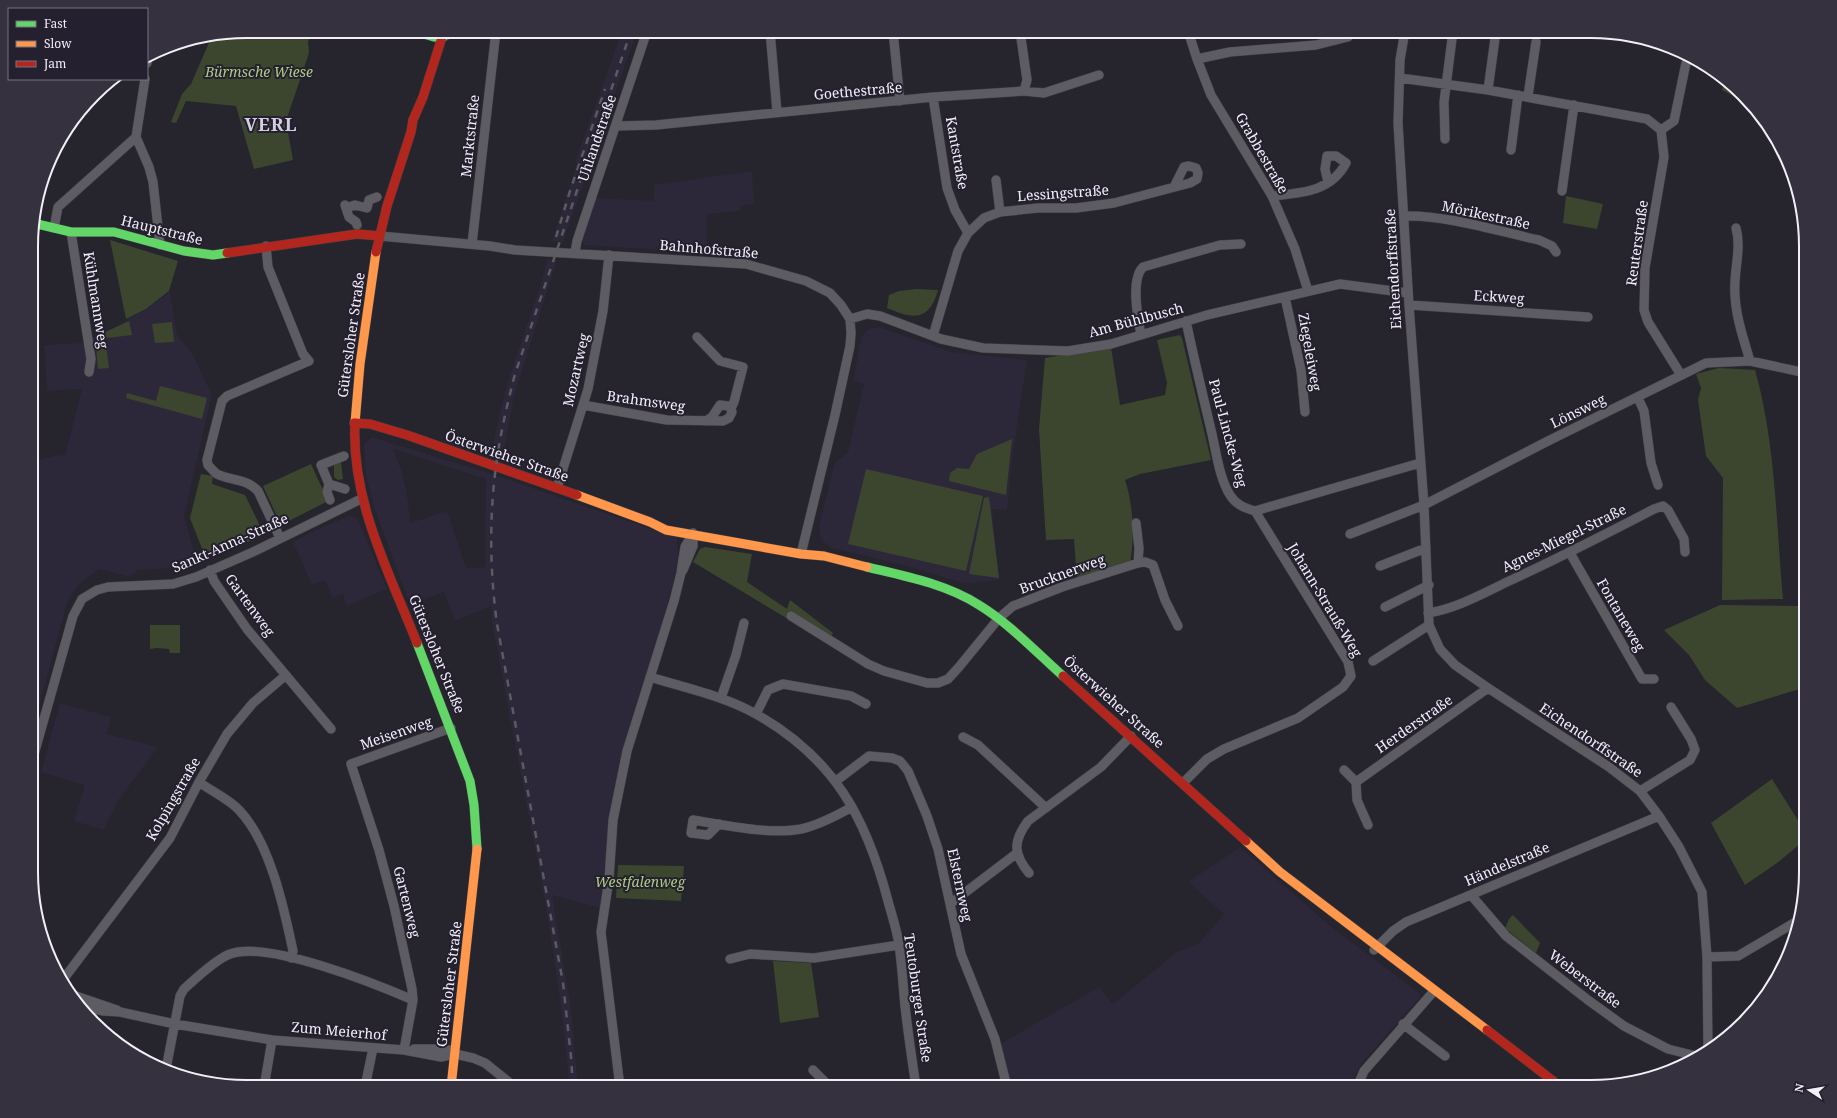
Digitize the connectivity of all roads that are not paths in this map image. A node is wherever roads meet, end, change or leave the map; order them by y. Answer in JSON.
{"nodes":[{"id":1,"x":442,"y":38,"type":"edge"},
{"id":2,"x":495,"y":38,"type":"edge"},
{"id":3,"x":645,"y":38,"type":"edge"},
{"id":4,"x":771,"y":38,"type":"edge"},
{"id":5,"x":894,"y":38,"type":"edge"},
{"id":6,"x":1021,"y":38,"type":"edge"},
{"id":7,"x":1190,"y":38,"type":"edge"},
{"id":8,"x":1332,"y":38,"type":"edge"},
{"id":9,"x":1404,"y":38,"type":"edge"},
{"id":10,"x":1452,"y":38,"type":"edge"},
{"id":11,"x":1495,"y":38,"type":"edge"},
{"id":12,"x":1536,"y":42,"type":"dead end"},
{"id":13,"x":1197,"y":59,"type":"junction"},
{"id":14,"x":1687,"y":61,"type":"edge"},
{"id":15,"x":1099,"y":75,"type":"dead end"},
{"id":16,"x":1400,"y":78,"type":"junction"},
{"id":17,"x":145,"y":80,"type":"edge"},
{"id":18,"x":1446,"y":84,"type":"junction"},
{"id":19,"x":1488,"y":90,"type":"junction"},
{"id":20,"x":1024,"y":91,"type":"junction"},
{"id":21,"x":1518,"y":95,"type":"junction"},
{"id":22,"x":1528,"y":96,"type":"junction"},
{"id":23,"x":934,"y":98,"type":"junction"},
{"id":24,"x":900,"y":101,"type":"junction"},
{"id":25,"x":1574,"y":105,"type":"junction"},
{"id":26,"x":777,"y":112,"type":"junction"},
{"id":27,"x":616,"y":126,"type":"junction"},
{"id":28,"x":1661,"y":130,"type":"junction"},
{"id":29,"x":136,"y":137,"type":"junction"},
{"id":30,"x":1445,"y":138,"type":"dead end"},
{"id":31,"x":1511,"y":150,"type":"dead end"},
{"id":32,"x":996,"y":180,"type":"dead end"},
{"id":33,"x":1328,"y":182,"type":"dead end"},
{"id":34,"x":1174,"y":187,"type":"dead end"},
{"id":35,"x":1562,"y":191,"type":"dead end"},
{"id":36,"x":1272,"y":196,"type":"junction"},
{"id":37,"x":376,"y":197,"type":"dead end"},
{"id":38,"x":367,"y":212,"type":"junction"},
{"id":39,"x":1000,"y":212,"type":"junction"},
{"id":40,"x":1404,"y":216,"type":"junction"},
{"id":41,"x":39,"y":224,"type":"edge"},
{"id":42,"x":54,"y":228,"type":"junction"},
{"id":43,"x":1736,"y":228,"type":"dead end"},
{"id":44,"x":71,"y":232,"type":"junction"},
{"id":45,"x":968,"y":233,"type":"junction"},
{"id":46,"x":380,"y":236,"type":"junction"},
{"id":47,"x":472,"y":244,"type":"junction"},
{"id":48,"x":1241,"y":244,"type":"dead end"},
{"id":49,"x":160,"y":245,"type":"junction"},
{"id":50,"x":266,"y":246,"type":"junction"},
{"id":51,"x":1556,"y":252,"type":"dead end"},
{"id":52,"x":575,"y":253,"type":"junction"},
{"id":53,"x":609,"y":255,"type":"junction"},
{"id":54,"x":1308,"y":291,"type":"junction"},
{"id":55,"x":1408,"y":293,"type":"junction"},
{"id":56,"x":1285,"y":297,"type":"junction"},
{"id":57,"x":1409,"y":305,"type":"junction"},
{"id":58,"x":1588,"y":317,"type":"dead end"},
{"id":59,"x":850,"y":319,"type":"junction"},
{"id":60,"x":1186,"y":321,"type":"junction"},
{"id":61,"x":1141,"y":335,"type":"junction"},
{"id":62,"x":933,"y":336,"type":"junction"},
{"id":63,"x":697,"y":337,"type":"dead end"},
{"id":64,"x":1750,"y":362,"type":"junction"},
{"id":65,"x":89,"y":372,"type":"dead end"},
{"id":66,"x":1799,"y":372,"type":"edge"},
{"id":67,"x":1680,"y":375,"type":"junction"},
{"id":68,"x":1638,"y":398,"type":"junction"},
{"id":69,"x":583,"y":405,"type":"junction"},
{"id":70,"x":1305,"y":412,"type":"dead end"},
{"id":71,"x":354,"y":423,"type":"junction"},
{"id":72,"x":344,"y":456,"type":"dead end"},
{"id":73,"x":1420,"y":462,"type":"junction"},
{"id":74,"x":324,"y":479,"type":"junction"},
{"id":75,"x":1658,"y":485,"type":"dead end"},
{"id":76,"x":557,"y":488,"type":"junction"},
{"id":77,"x":345,"y":489,"type":"dead end"},
{"id":78,"x":361,"y":499,"type":"junction"},
{"id":79,"x":330,"y":500,"type":"dead end"},
{"id":80,"x":1424,"y":505,"type":"junction"},
{"id":81,"x":1255,"y":511,"type":"junction"},
{"id":82,"x":1136,"y":523,"type":"dead end"},
{"id":83,"x":694,"y":533,"type":"junction"},
{"id":84,"x":1350,"y":534,"type":"dead end"},
{"id":85,"x":280,"y":538,"type":"junction"},
{"id":86,"x":1426,"y":548,"type":"junction"},
{"id":87,"x":1684,"y":552,"type":"dead end"},
{"id":88,"x":1570,"y":553,"type":"junction"},
{"id":89,"x":801,"y":554,"type":"junction"},
{"id":90,"x":1138,"y":563,"type":"junction"},
{"id":91,"x":1380,"y":566,"type":"dead end"},
{"id":92,"x":210,"y":570,"type":"junction"},
{"id":93,"x":1429,"y":585,"type":"junction"},
{"id":94,"x":1385,"y":607,"type":"dead end"},
{"id":95,"x":1428,"y":613,"type":"junction"},
{"id":96,"x":791,"y":616,"type":"dead end"},
{"id":97,"x":999,"y":618,"type":"junction"},
{"id":98,"x":744,"y":623,"type":"dead end"},
{"id":99,"x":1430,"y":625,"type":"junction"},
{"id":100,"x":1178,"y":626,"type":"dead end"},
{"id":101,"x":1374,"y":661,"type":"dead end"},
{"id":102,"x":286,"y":675,"type":"junction"},
{"id":103,"x":650,"y":677,"type":"junction"},
{"id":104,"x":1654,"y":679,"type":"dead end"},
{"id":105,"x":1488,"y":688,"type":"junction"},
{"id":106,"x":721,"y":698,"type":"junction"},
{"id":107,"x":866,"y":704,"type":"dead end"},
{"id":108,"x":1671,"y":707,"type":"dead end"},
{"id":109,"x":756,"y":714,"type":"junction"},
{"id":110,"x":451,"y":728,"type":"junction"},
{"id":111,"x":331,"y":729,"type":"dead end"},
{"id":112,"x":1131,"y":736,"type":"junction"},
{"id":113,"x":963,"y":737,"type":"dead end"},
{"id":114,"x":38,"y":740,"type":"edge"},
{"id":115,"x":350,"y":764,"type":"joint"},
{"id":116,"x":1344,"y":770,"type":"dead end"},
{"id":117,"x":836,"y":781,"type":"junction"},
{"id":118,"x":199,"y":782,"type":"junction"},
{"id":119,"x":1356,"y":782,"type":"junction"},
{"id":120,"x":1183,"y":783,"type":"junction"},
{"id":121,"x":1640,"y":791,"type":"junction"},
{"id":122,"x":852,"y":807,"type":"junction"},
{"id":123,"x":1046,"y":808,"type":"junction"},
{"id":124,"x":1659,"y":816,"type":"junction"},
{"id":125,"x":719,"y":824,"type":"dead end"},
{"id":126,"x":1368,"y":825,"type":"dead end"},
{"id":127,"x":1017,"y":853,"type":"junction"},
{"id":128,"x":1029,"y":873,"type":"dead end"},
{"id":129,"x":1471,"y":895,"type":"junction"},
{"id":130,"x":950,"y":904,"type":"junction"},
{"id":131,"x":1792,"y":924,"type":"edge"},
{"id":132,"x":899,"y":945,"type":"junction"},
{"id":133,"x":1376,"y":948,"type":"junction"},
{"id":134,"x":292,"y":958,"type":"junction"},
{"id":135,"x":1707,"y":958,"type":"junction"},
{"id":136,"x":730,"y":960,"type":"dead end"},
{"id":137,"x":66,"y":976,"type":"edge"},
{"id":138,"x":1434,"y":990,"type":"junction"},
{"id":139,"x":80,"y":997,"type":"edge"},
{"id":140,"x":413,"y":1000,"type":"junction"},
{"id":141,"x":89,"y":1008,"type":"edge"},
{"id":142,"x":120,"y":1012,"type":"junction"},
{"id":143,"x":175,"y":1024,"type":"junction"},
{"id":144,"x":1403,"y":1024,"type":"junction"},
{"id":145,"x":272,"y":1040,"type":"junction"},
{"id":146,"x":1708,"y":1044,"type":"edge"},
{"id":147,"x":373,"y":1048,"type":"junction"},
{"id":148,"x":404,"y":1050,"type":"junction"},
{"id":149,"x":454,"y":1054,"type":"junction"},
{"id":150,"x":1690,"y":1055,"type":"edge"},
{"id":151,"x":1445,"y":1056,"type":"dead end"},
{"id":152,"x":167,"y":1064,"type":"edge"},
{"id":153,"x":813,"y":1070,"type":"dead end"},
{"id":154,"x":265,"y":1080,"type":"edge"},
{"id":155,"x":366,"y":1080,"type":"edge"},
{"id":156,"x":452,"y":1080,"type":"edge"},
{"id":157,"x":506,"y":1080,"type":"edge"},
{"id":158,"x":619,"y":1080,"type":"edge"},
{"id":159,"x":823,"y":1080,"type":"edge"},
{"id":160,"x":915,"y":1080,"type":"edge"},
{"id":161,"x":1005,"y":1080,"type":"edge"},
{"id":162,"x":1360,"y":1080,"type":"edge"},
{"id":163,"x":1552,"y":1080,"type":"edge"}],
"edges":[{"from":1,"to":46,"type":"street","name":"Gütersloher Straße"},
{"from":2,"to":47,"type":"street","name":"Marktstraße"},
{"from":3,"to":27,"type":"street","name":"Uhlandstraße"},
{"from":4,"to":26,"type":"street"},
{"from":5,"to":24,"type":"street"},
{"from":6,"to":20,"type":"street"},
{"from":7,"to":13,"type":"street","name":"Grabbestraße"},
{"from":8,"to":13,"type":"street"},
{"from":9,"to":16,"type":"street","name":"Eichendorffstraße"},
{"from":10,"to":18,"type":"street"},
{"from":11,"to":19,"type":"street"},
{"from":12,"to":22,"type":"street"},
{"from":13,"to":36,"type":"street","name":"Grabbestraße"},
{"from":14,"to":28,"type":"street"},
{"from":15,"to":20,"type":"street","name":"Goethestraße"},
{"from":16,"to":18,"type":"street"},
{"from":16,"to":40,"type":"street","name":"Eichendorffstraße"},
{"from":17,"to":29,"type":"street"},
{"from":18,"to":19,"type":"street"},
{"from":18,"to":30,"type":"street"},
{"from":19,"to":21,"type":"street"},
{"from":20,"to":23,"type":"street","name":"Goethestraße"},
{"from":21,"to":22,"type":"street"},
{"from":21,"to":31,"type":"street"},
{"from":22,"to":25,"type":"street"},
{"from":23,"to":24,"type":"street","name":"Goethestraße"},
{"from":23,"to":45,"type":"street","name":"Kantstraße"},
{"from":24,"to":26,"type":"street","name":"Goethestraße"},
{"from":25,"to":28,"type":"street"},
{"from":25,"to":35,"type":"street"},
{"from":26,"to":27,"type":"street","name":"Goethestraße"},
{"from":27,"to":52,"type":"street","name":"Uhlandstraße"},
{"from":28,"to":67,"type":"street","name":"Reuterstraße"},
{"from":29,"to":42,"type":"street"},
{"from":29,"to":49,"type":"street"},
{"from":32,"to":39,"type":"street","name":"Lessingstraße"},
{"from":33,"to":36,"type":"street"},
{"from":34,"to":39,"type":"street","name":"Lessingstraße"},
{"from":36,"to":54,"type":"street","name":"Grabbestraße"},
{"from":37,"to":38,"type":"street"},
{"from":38,"to":38,"type":"street"},
{"from":39,"to":45,"type":"street","name":"Lessingstraße"},
{"from":40,"to":51,"type":"street","name":"Mörikestraße"},
{"from":40,"to":55,"type":"street","name":"Eichendorffstraße"},
{"from":41,"to":42,"type":"street","name":"Hauptstraße"},
{"from":42,"to":44,"type":"street","name":"Hauptstraße"},
{"from":43,"to":64,"type":"street"},
{"from":44,"to":49,"type":"street","name":"Hauptstraße"},
{"from":44,"to":65,"type":"street","name":"Kühlmannweg"},
{"from":45,"to":62,"type":"street","name":"Lessingstraße"},
{"from":46,"to":47,"type":"street","name":"Bahnhofstraße"},
{"from":46,"to":50,"type":"street","name":"Hauptstraße"},
{"from":46,"to":71,"type":"street","name":"Gütersloher Straße"},
{"from":47,"to":52,"type":"street","name":"Bahnhofstraße"},
{"from":48,"to":61,"type":"street"},
{"from":49,"to":50,"type":"street","name":"Hauptstraße"},
{"from":50,"to":85,"type":"street"},
{"from":52,"to":53,"type":"street","name":"Bahnhofstraße"},
{"from":53,"to":59,"type":"street","name":"Bahnhofstraße"},
{"from":53,"to":69,"type":"street","name":"Mozartweg"},
{"from":54,"to":55,"type":"street","name":"Am Bühlbusch"},
{"from":54,"to":56,"type":"street","name":"Am Bühlbusch"},
{"from":55,"to":57,"type":"street","name":"Eichendorffstraße"},
{"from":56,"to":60,"type":"street","name":"Am Bühlbusch"},
{"from":56,"to":70,"type":"street","name":"Ziegeleiweg"},
{"from":57,"to":58,"type":"street","name":"Eckweg"},
{"from":57,"to":73,"type":"street","name":"Eichendorffstraße"},
{"from":59,"to":62,"type":"street","name":"Am Bühlbusch"},
{"from":59,"to":89,"type":"street"},
{"from":60,"to":61,"type":"street","name":"Am Bühlbusch"},
{"from":60,"to":81,"type":"street","name":"Paul-Lincke-Weg"},
{"from":61,"to":62,"type":"street","name":"Am Bühlbusch"},
{"from":63,"to":69,"type":"street","name":"Brahmsweg"},
{"from":64,"to":66,"type":"street","name":"Lönsweg"},
{"from":64,"to":67,"type":"street","name":"Lönsweg"},
{"from":67,"to":68,"type":"street","name":"Lönsweg"},
{"from":68,"to":75,"type":"street"},
{"from":68,"to":80,"type":"street","name":"Lönsweg"},
{"from":69,"to":76,"type":"street","name":"Mozartweg"},
{"from":71,"to":76,"type":"street","name":"Österwieher Straße"},
{"from":71,"to":78,"type":"street","name":"Gütersloher Straße"},
{"from":72,"to":74,"type":"street"},
{"from":73,"to":80,"type":"street","name":"Eichendorffstraße"},
{"from":73,"to":81,"type":"street"},
{"from":74,"to":77,"type":"street"},
{"from":74,"to":79,"type":"street"},
{"from":76,"to":83,"type":"street","name":"Österwieher Straße"},
{"from":78,"to":85,"type":"street","name":"Sankt-Anna-Straße"},
{"from":78,"to":110,"type":"street","name":"Gütersloher Straße"},
{"from":80,"to":84,"type":"street"},
{"from":80,"to":86,"type":"street","name":"Eichendorffstraße"},
{"from":81,"to":120,"type":"street","name":"Johann-Strauß-Weg"},
{"from":82,"to":90,"type":"street"},
{"from":83,"to":89,"type":"street","name":"Österwieher Straße"},
{"from":83,"to":103,"type":"street"},
{"from":85,"to":92,"type":"street","name":"Sankt-Anna-Straße"},
{"from":86,"to":91,"type":"street"},
{"from":86,"to":93,"type":"street","name":"Eichendorffstraße"},
{"from":87,"to":88,"type":"street","name":"Agnes-Miegel-Straße"},
{"from":88,"to":95,"type":"street","name":"Agnes-Miegel-Straße"},
{"from":88,"to":104,"type":"street","name":"Fontaneweg"},
{"from":89,"to":97,"type":"street","name":"Österwieher Straße"},
{"from":90,"to":97,"type":"street","name":"Brucknerweg"},
{"from":90,"to":100,"type":"street"},
{"from":92,"to":102,"type":"street","name":"Gartenweg"},
{"from":92,"to":114,"type":"street","name":"Sankt-Anna-Straße"},
{"from":93,"to":94,"type":"street"},
{"from":93,"to":95,"type":"street","name":"Eichendorffstraße"},
{"from":95,"to":99,"type":"street","name":"Eichendorffstraße"},
{"from":96,"to":97,"type":"street"},
{"from":97,"to":112,"type":"street","name":"Österwieher Straße"},
{"from":98,"to":106,"type":"street"},
{"from":99,"to":101,"type":"street"},
{"from":99,"to":105,"type":"street","name":"Eichendorffstraße"},
{"from":102,"to":111,"type":"street","name":"Gartenweg"},
{"from":102,"to":118,"type":"street","name":"Kolpingstraße"},
{"from":103,"to":106,"type":"street","name":"Teutoburger Straße"},
{"from":103,"to":158,"type":"street"},
{"from":105,"to":119,"type":"street","name":"Herderstraße"},
{"from":105,"to":121,"type":"street","name":"Eichendorffstraße"},
{"from":106,"to":109,"type":"street","name":"Teutoburger Straße"},
{"from":107,"to":109,"type":"street"},
{"from":108,"to":121,"type":"street"},
{"from":109,"to":117,"type":"street","name":"Teutoburger Straße"},
{"from":110,"to":115,"type":"street","name":"Meisenweg"},
{"from":110,"to":149,"type":"street","name":"Gütersloher Straße"},
{"from":112,"to":120,"type":"street","name":"Österwieher Straße"},
{"from":112,"to":123,"type":"street"},
{"from":113,"to":123,"type":"street"},
{"from":115,"to":140,"type":"street","name":"Gartenweg"},
{"from":116,"to":119,"type":"street"},
{"from":117,"to":122,"type":"street","name":"Teutoburger Straße"},
{"from":117,"to":130,"type":"street","name":"Elsternweg"},
{"from":118,"to":134,"type":"street"},
{"from":118,"to":137,"type":"street","name":"Kolpingstraße"},
{"from":119,"to":126,"type":"street"},
{"from":120,"to":133,"type":"street","name":"Österwieher Straße"},
{"from":121,"to":124,"type":"street","name":"Eichendorffstraße"},
{"from":122,"to":125,"type":"street"},
{"from":122,"to":132,"type":"street","name":"Teutoburger Straße"},
{"from":123,"to":127,"type":"street"},
{"from":124,"to":129,"type":"street","name":"Händelstraße"},
{"from":124,"to":135,"type":"street","name":"Eichendorffstraße"},
{"from":127,"to":128,"type":"street"},
{"from":127,"to":130,"type":"street"},
{"from":129,"to":133,"type":"street","name":"Händelstraße"},
{"from":129,"to":150,"type":"street","name":"Weberstraße"},
{"from":130,"to":161,"type":"street","name":"Elsternweg"},
{"from":131,"to":135,"type":"street"},
{"from":132,"to":136,"type":"street"},
{"from":132,"to":160,"type":"street","name":"Teutoburger Straße"},
{"from":133,"to":138,"type":"street","name":"Österwieher Straße"},
{"from":134,"to":140,"type":"street"},
{"from":134,"to":143,"type":"street"},
{"from":135,"to":146,"type":"street","name":"Eichendorffstraße"},
{"from":138,"to":144,"type":"street"},
{"from":138,"to":163,"type":"street","name":"Österwieher Straße"},
{"from":139,"to":142,"type":"street","name":"Zum Meierhof"},
{"from":140,"to":148,"type":"street","name":"Gartenweg"},
{"from":141,"to":142,"type":"street","name":"Zum Meierhof"},
{"from":142,"to":143,"type":"street","name":"Zum Meierhof"},
{"from":143,"to":145,"type":"street","name":"Zum Meierhof"},
{"from":143,"to":152,"type":"street"},
{"from":144,"to":151,"type":"street"},
{"from":144,"to":162,"type":"street"},
{"from":145,"to":147,"type":"street","name":"Zum Meierhof"},
{"from":145,"to":154,"type":"street","name":"Zum Meierhof"},
{"from":147,"to":148,"type":"street","name":"Zum Meierhof"},
{"from":147,"to":155,"type":"street"},
{"from":148,"to":149,"type":"street","name":"Zum Meierhof"},
{"from":149,"to":156,"type":"street","name":"Gütersloher Straße"},
{"from":149,"to":157,"type":"street","name":"Zum Meierhof"},
{"from":153,"to":159,"type":"street"}]}
